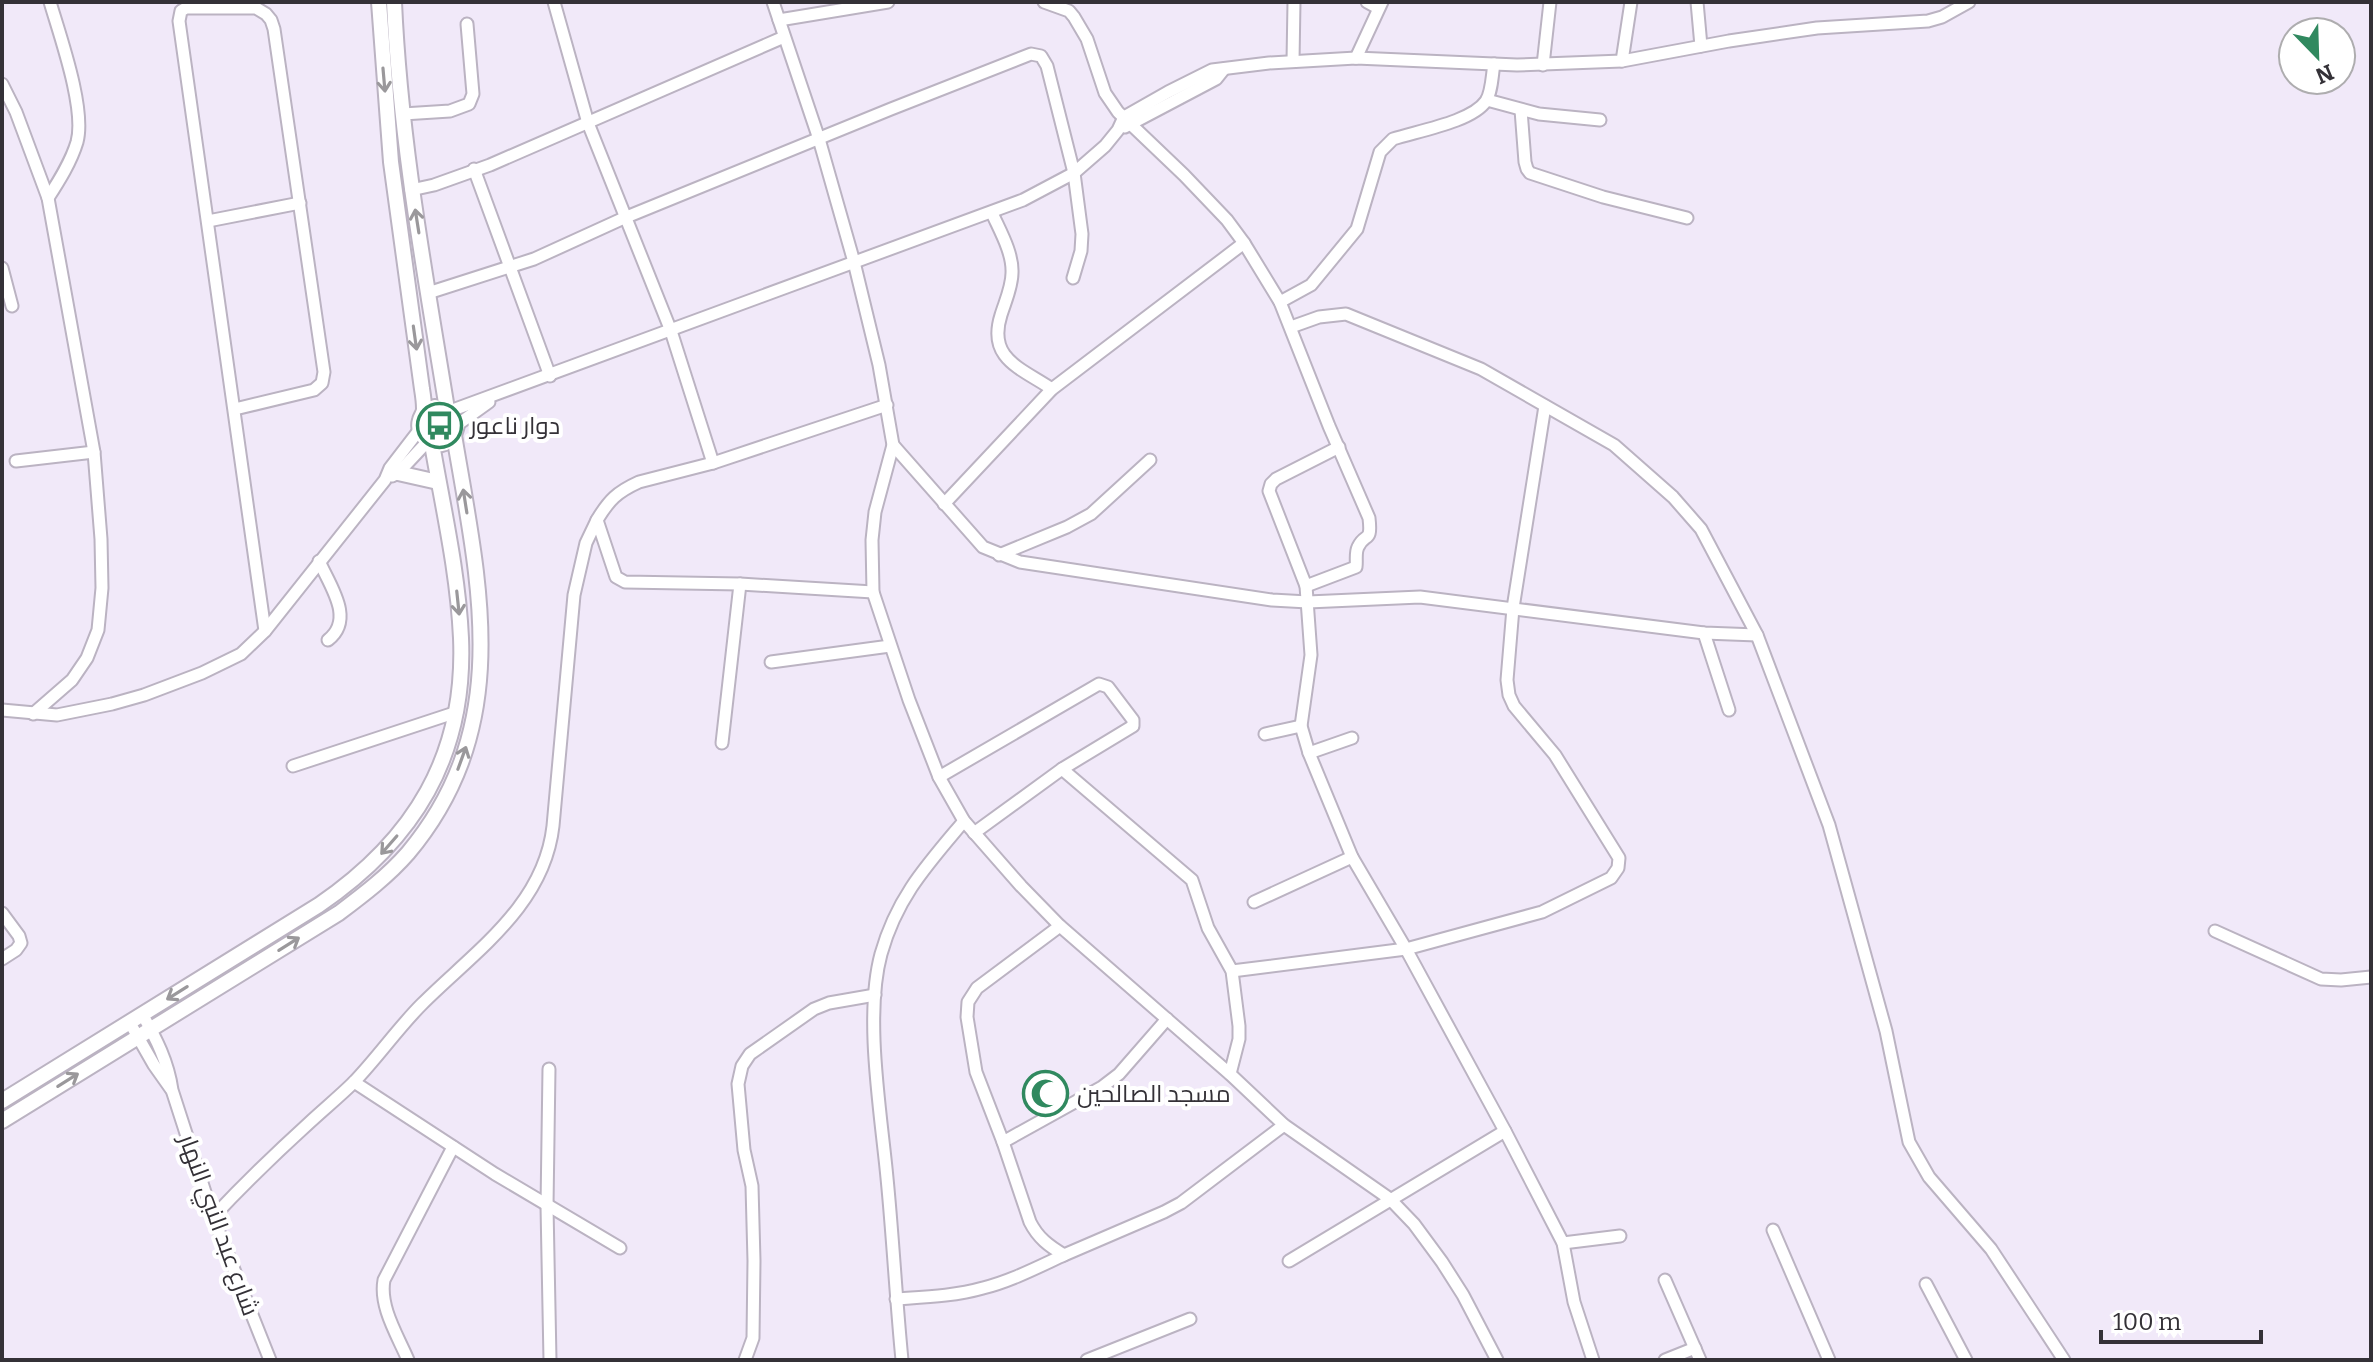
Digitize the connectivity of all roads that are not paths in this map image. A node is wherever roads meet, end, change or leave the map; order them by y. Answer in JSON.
{"nodes":[{"id":1,"x":50,"y":2,"type":"edge"},
{"id":2,"x":379,"y":2,"type":"edge"},
{"id":3,"x":394,"y":2,"type":"edge"},
{"id":4,"x":554,"y":2,"type":"edge"},
{"id":5,"x":773,"y":2,"type":"edge"},
{"id":6,"x":888,"y":2,"type":"edge"},
{"id":7,"x":1044,"y":2,"type":"edge"},
{"id":8,"x":1294,"y":2,"type":"edge"},
{"id":9,"x":1550,"y":2,"type":"edge"},
{"id":10,"x":1631,"y":2,"type":"edge"},
{"id":11,"x":1697,"y":2,"type":"edge"},
{"id":12,"x":1969,"y":2,"type":"edge"},
{"id":13,"x":1376,"y":4,"type":"edge"},
{"id":14,"x":1071,"y":7,"type":"edge"},
{"id":15,"x":779,"y":20,"type":"junction"},
{"id":16,"x":467,"y":24,"type":"dead end"},
{"id":17,"x":784,"y":37,"type":"junction"},
{"id":18,"x":1701,"y":46,"type":"junction"},
{"id":19,"x":1356,"y":58,"type":"junction"},
{"id":20,"x":1293,"y":61,"type":"junction"},
{"id":21,"x":1622,"y":61,"type":"junction"},
{"id":22,"x":1494,"y":64,"type":"junction"},
{"id":23,"x":1543,"y":65,"type":"junction"},
{"id":24,"x":2,"y":84,"type":"edge"},
{"id":25,"x":1487,"y":100,"type":"junction"},
{"id":26,"x":1521,"y":110,"type":"junction"},
{"id":27,"x":403,"y":114,"type":"junction"},
{"id":28,"x":1600,"y":120,"type":"dead end"},
{"id":29,"x":1128,"y":121,"type":"junction"},
{"id":30,"x":588,"y":123,"type":"junction"},
{"id":31,"x":819,"y":139,"type":"junction"},
{"id":32,"x":474,"y":169,"type":"junction"},
{"id":33,"x":1074,"y":173,"type":"junction"},
{"id":34,"x":411,"y":190,"type":"junction"},
{"id":35,"x":48,"y":198,"type":"junction"},
{"id":36,"x":300,"y":203,"type":"junction"},
{"id":37,"x":992,"y":213,"type":"junction"},
{"id":38,"x":624,"y":218,"type":"junction"},
{"id":39,"x":1687,"y":218,"type":"dead end"},
{"id":40,"x":208,"y":221,"type":"junction"},
{"id":41,"x":1244,"y":243,"type":"junction"},
{"id":42,"x":854,"y":262,"type":"junction"},
{"id":43,"x":509,"y":265,"type":"junction"},
{"id":44,"x":2,"y":268,"type":"edge"},
{"id":45,"x":1073,"y":278,"type":"dead end"},
{"id":46,"x":428,"y":293,"type":"junction"},
{"id":47,"x":1280,"y":302,"type":"junction"},
{"id":48,"x":12,"y":306,"type":"dead end"},
{"id":49,"x":1291,"y":327,"type":"junction"},
{"id":50,"x":671,"y":331,"type":"junction"},
{"id":51,"x":550,"y":376,"type":"junction"},
{"id":52,"x":1052,"y":389,"type":"junction"},
{"id":53,"x":887,"y":405,"type":"junction"},
{"id":54,"x":1545,"y":406,"type":"junction"},
{"id":55,"x":235,"y":409,"type":"junction"},
{"id":56,"x":424,"y":413,"type":"junction"},
{"id":57,"x":452,"y":420,"type":"junction"},
{"id":58,"x":426,"y":438,"type":"junction"},
{"id":59,"x":893,"y":445,"type":"junction"},
{"id":60,"x":1339,"y":447,"type":"junction"},
{"id":61,"x":94,"y":452,"type":"junction"},
{"id":62,"x":1150,"y":460,"type":"dead end"},
{"id":63,"x":16,"y":461,"type":"dead end"},
{"id":64,"x":713,"y":463,"type":"junction"},
{"id":65,"x":392,"y":476,"type":"junction"},
{"id":66,"x":438,"y":482,"type":"junction"},
{"id":67,"x":944,"y":504,"type":"junction"},
{"id":68,"x":597,"y":520,"type":"junction"},
{"id":69,"x":999,"y":555,"type":"junction"},
{"id":70,"x":319,"y":561,"type":"junction"},
{"id":71,"x":740,"y":584,"type":"junction"},
{"id":72,"x":1306,"y":586,"type":"junction"},
{"id":73,"x":873,"y":592,"type":"junction"},
{"id":74,"x":1308,"y":602,"type":"junction"},
{"id":75,"x":1513,"y":608,"type":"junction"},
{"id":76,"x":265,"y":631,"type":"junction"},
{"id":77,"x":1704,"y":633,"type":"junction"},
{"id":78,"x":1757,"y":635,"type":"junction"},
{"id":79,"x":328,"y":640,"type":"dead end"},
{"id":80,"x":890,"y":646,"type":"junction"},
{"id":81,"x":771,"y":662,"type":"dead end"},
{"id":82,"x":2,"y":710,"type":"edge"},
{"id":83,"x":1729,"y":710,"type":"dead end"},
{"id":84,"x":457,"y":712,"type":"junction"},
{"id":85,"x":33,"y":714,"type":"junction"},
{"id":86,"x":1301,"y":726,"type":"junction"},
{"id":87,"x":1265,"y":734,"type":"dead end"},
{"id":88,"x":1352,"y":738,"type":"dead end"},
{"id":89,"x":722,"y":743,"type":"dead end"},
{"id":90,"x":1309,"y":753,"type":"junction"},
{"id":91,"x":293,"y":766,"type":"dead end"},
{"id":92,"x":1062,"y":769,"type":"junction"},
{"id":93,"x":939,"y":777,"type":"junction"},
{"id":94,"x":964,"y":821,"type":"junction"},
{"id":95,"x":974,"y":833,"type":"junction"},
{"id":96,"x":1352,"y":857,"type":"junction"},
{"id":97,"x":1254,"y":902,"type":"dead end"},
{"id":98,"x":2,"y":913,"type":"edge"},
{"id":99,"x":1060,"y":926,"type":"junction"},
{"id":100,"x":2215,"y":931,"type":"dead end"},
{"id":101,"x":1406,"y":949,"type":"junction"},
{"id":102,"x":2,"y":959,"type":"edge"},
{"id":103,"x":1232,"y":971,"type":"junction"},
{"id":104,"x":2371,"y":977,"type":"edge"},
{"id":105,"x":875,"y":995,"type":"junction"},
{"id":106,"x":136,"y":1018,"type":"junction"},
{"id":107,"x":1167,"y":1019,"type":"junction"},
{"id":108,"x":145,"y":1033,"type":"junction"},
{"id":109,"x":549,"y":1069,"type":"dead end"},
{"id":110,"x":1230,"y":1074,"type":"junction"},
{"id":111,"x":354,"y":1082,"type":"junction"},
{"id":112,"x":2,"y":1101,"type":"edge"},
{"id":113,"x":2,"y":1121,"type":"edge"},
{"id":114,"x":1284,"y":1125,"type":"junction"},
{"id":115,"x":1505,"y":1131,"type":"junction"},
{"id":116,"x":1003,"y":1142,"type":"junction"},
{"id":117,"x":453,"y":1147,"type":"junction"},
{"id":118,"x":1390,"y":1199,"type":"junction"},
{"id":119,"x":547,"y":1206,"type":"junction"},
{"id":120,"x":213,"y":1217,"type":"junction"},
{"id":121,"x":1773,"y":1230,"type":"dead end"},
{"id":122,"x":1620,"y":1236,"type":"dead end"},
{"id":123,"x":1563,"y":1243,"type":"junction"},
{"id":124,"x":620,"y":1248,"type":"dead end"},
{"id":125,"x":1064,"y":1255,"type":"junction"},
{"id":126,"x":1289,"y":1261,"type":"dead end"},
{"id":127,"x":1665,"y":1280,"type":"dead end"},
{"id":128,"x":1926,"y":1284,"type":"dead end"},
{"id":129,"x":896,"y":1299,"type":"junction"},
{"id":130,"x":1190,"y":1319,"type":"dead end"},
{"id":131,"x":1698,"y":1354,"type":"edge"},
{"id":132,"x":270,"y":1360,"type":"edge"},
{"id":133,"x":408,"y":1360,"type":"edge"},
{"id":134,"x":550,"y":1360,"type":"edge"},
{"id":135,"x":745,"y":1360,"type":"edge"},
{"id":136,"x":902,"y":1360,"type":"edge"},
{"id":137,"x":1087,"y":1360,"type":"edge"},
{"id":138,"x":1497,"y":1360,"type":"edge"},
{"id":139,"x":1593,"y":1360,"type":"edge"},
{"id":140,"x":1665,"y":1360,"type":"edge"},
{"id":141,"x":1829,"y":1360,"type":"edge"},
{"id":142,"x":1966,"y":1360,"type":"edge"},
{"id":143,"x":2064,"y":1360,"type":"edge"}],
"edges":[{"from":1,"to":35,"type":"street"},
{"from":2,"to":56,"type":"main road","one_way":true},
{"from":3,"to":27,"type":"main road"},
{"from":4,"to":30,"type":"street"},
{"from":5,"to":15,"type":"street"},
{"from":6,"to":15,"type":"street"},
{"from":7,"to":14,"type":"street"},
{"from":8,"to":20,"type":"street"},
{"from":9,"to":23,"type":"street"},
{"from":10,"to":21,"type":"street"},
{"from":11,"to":18,"type":"street"},
{"from":12,"to":18,"type":"street"},
{"from":13,"to":19,"type":"street"},
{"from":14,"to":29,"type":"street"},
{"from":15,"to":17,"type":"street"},
{"from":16,"to":27,"type":"street"},
{"from":17,"to":30,"type":"street"},
{"from":17,"to":31,"type":"street"},
{"from":18,"to":21,"type":"street"},
{"from":19,"to":20,"type":"street"},
{"from":19,"to":22,"type":"street"},
{"from":20,"to":29,"type":"street"},
{"from":21,"to":23,"type":"street"},
{"from":22,"to":23,"type":"street"},
{"from":22,"to":25,"type":"street"},
{"from":24,"to":35,"type":"street"},
{"from":25,"to":26,"type":"street"},
{"from":25,"to":47,"type":"street"},
{"from":26,"to":28,"type":"street"},
{"from":26,"to":39,"type":"street"},
{"from":27,"to":34,"type":"main road"},
{"from":29,"to":33,"type":"street"},
{"from":29,"to":41,"type":"street"},
{"from":30,"to":32,"type":"street"},
{"from":30,"to":38,"type":"street"},
{"from":31,"to":33,"type":"street"},
{"from":31,"to":38,"type":"street"},
{"from":31,"to":42,"type":"street"},
{"from":32,"to":34,"type":"street"},
{"from":32,"to":43,"type":"street"},
{"from":33,"to":37,"type":"street"},
{"from":33,"to":45,"type":"street"},
{"from":46,"to":34,"type":"main road","one_way":true},
{"from":35,"to":61,"type":"street"},
{"from":36,"to":40,"type":"street"},
{"from":36,"to":40,"type":"street"},
{"from":36,"to":55,"type":"street"},
{"from":37,"to":42,"type":"street"},
{"from":37,"to":52,"type":"street"},
{"from":38,"to":43,"type":"street"},
{"from":38,"to":50,"type":"street"},
{"from":40,"to":55,"type":"street"},
{"from":41,"to":47,"type":"street"},
{"from":41,"to":52,"type":"street"},
{"from":42,"to":50,"type":"street"},
{"from":42,"to":53,"type":"street"},
{"from":43,"to":46,"type":"street"},
{"from":43,"to":51,"type":"street"},
{"from":44,"to":48,"type":"street"},
{"from":46,"to":57,"type":"main road"},
{"from":47,"to":49,"type":"street"},
{"from":49,"to":54,"type":"street"},
{"from":49,"to":60,"type":"street"},
{"from":50,"to":51,"type":"street"},
{"from":50,"to":64,"type":"street"},
{"from":51,"to":57,"type":"street"},
{"from":52,"to":67,"type":"street"},
{"from":53,"to":59,"type":"street"},
{"from":53,"to":64,"type":"street"},
{"from":54,"to":75,"type":"street"},
{"from":54,"to":78,"type":"street"},
{"from":55,"to":76,"type":"street"},
{"from":56,"to":57,"type":"main road"},
{"from":56,"to":58,"type":"main road"},
{"from":57,"to":58,"type":"main road"},
{"from":108,"to":57,"type":"main road","one_way":true},
{"from":58,"to":65,"type":"street"},
{"from":58,"to":66,"type":"main road"},
{"from":59,"to":67,"type":"street"},
{"from":59,"to":73,"type":"street"},
{"from":60,"to":72,"type":"street"},
{"from":60,"to":72,"type":"street"},
{"from":61,"to":63,"type":"street"},
{"from":61,"to":85,"type":"street"},
{"from":62,"to":69,"type":"street"},
{"from":64,"to":68,"type":"street"},
{"from":65,"to":66,"type":"main road"},
{"from":65,"to":70,"type":"street"},
{"from":66,"to":84,"type":"main road","one_way":true},
{"from":67,"to":69,"type":"street"},
{"from":68,"to":71,"type":"street"},
{"from":68,"to":111,"type":"street"},
{"from":69,"to":74,"type":"street"},
{"from":70,"to":76,"type":"street"},
{"from":70,"to":79,"type":"street"},
{"from":71,"to":73,"type":"street"},
{"from":71,"to":89,"type":"street"},
{"from":72,"to":74,"type":"street"},
{"from":73,"to":80,"type":"street"},
{"from":74,"to":75,"type":"street"},
{"from":74,"to":86,"type":"street"},
{"from":75,"to":77,"type":"street"},
{"from":75,"to":101,"type":"street"},
{"from":76,"to":85,"type":"street"},
{"from":77,"to":78,"type":"street"},
{"from":77,"to":83,"type":"street"},
{"from":78,"to":143,"type":"street"},
{"from":80,"to":81,"type":"street"},
{"from":80,"to":93,"type":"street"},
{"from":82,"to":85,"type":"street"},
{"from":84,"to":91,"type":"street"},
{"from":84,"to":106,"type":"main road","one_way":true},
{"from":86,"to":87,"type":"street"},
{"from":86,"to":90,"type":"street"},
{"from":88,"to":90,"type":"street"},
{"from":90,"to":96,"type":"street"},
{"from":92,"to":93,"type":"street"},
{"from":92,"to":95,"type":"street"},
{"from":92,"to":103,"type":"street"},
{"from":93,"to":94,"type":"street"},
{"from":94,"to":95,"type":"street"},
{"from":94,"to":105,"type":"street"},
{"from":95,"to":99,"type":"street"},
{"from":96,"to":97,"type":"street"},
{"from":96,"to":101,"type":"street"},
{"from":98,"to":102,"type":"street"},
{"from":99,"to":107,"type":"street"},
{"from":99,"to":116,"type":"street"},
{"from":100,"to":104,"type":"street"},
{"from":101,"to":103,"type":"street"},
{"from":101,"to":115,"type":"street"},
{"from":103,"to":110,"type":"street"},
{"from":105,"to":129,"type":"street"},
{"from":105,"to":135,"type":"street"},
{"from":106,"to":108,"type":"street","name":"شارع عبد النبي النهار"},
{"from":106,"to":112,"type":"main road"},
{"from":107,"to":110,"type":"street"},
{"from":107,"to":116,"type":"street"},
{"from":113,"to":108,"type":"main road","one_way":true},
{"from":108,"to":120,"type":"street","name":"شارع عبد النبي النهار"},
{"from":109,"to":119,"type":"street"},
{"from":110,"to":114,"type":"street"},
{"from":111,"to":117,"type":"street"},
{"from":111,"to":120,"type":"street"},
{"from":114,"to":118,"type":"street"},
{"from":114,"to":125,"type":"street"},
{"from":115,"to":118,"type":"street"},
{"from":115,"to":123,"type":"street"},
{"from":116,"to":125,"type":"street"},
{"from":117,"to":119,"type":"street"},
{"from":117,"to":133,"type":"street"},
{"from":118,"to":126,"type":"street"},
{"from":118,"to":138,"type":"street"},
{"from":119,"to":124,"type":"street"},
{"from":119,"to":134,"type":"street"},
{"from":120,"to":132,"type":"street","name":"شارع عبد النبي النهار"},
{"from":121,"to":141,"type":"street"},
{"from":122,"to":123,"type":"street"},
{"from":123,"to":139,"type":"street"},
{"from":125,"to":129,"type":"street"},
{"from":127,"to":131,"type":"street"},
{"from":128,"to":142,"type":"street"},
{"from":129,"to":136,"type":"street"},
{"from":130,"to":137,"type":"street"},
{"from":131,"to":140,"type":"street"}]}
